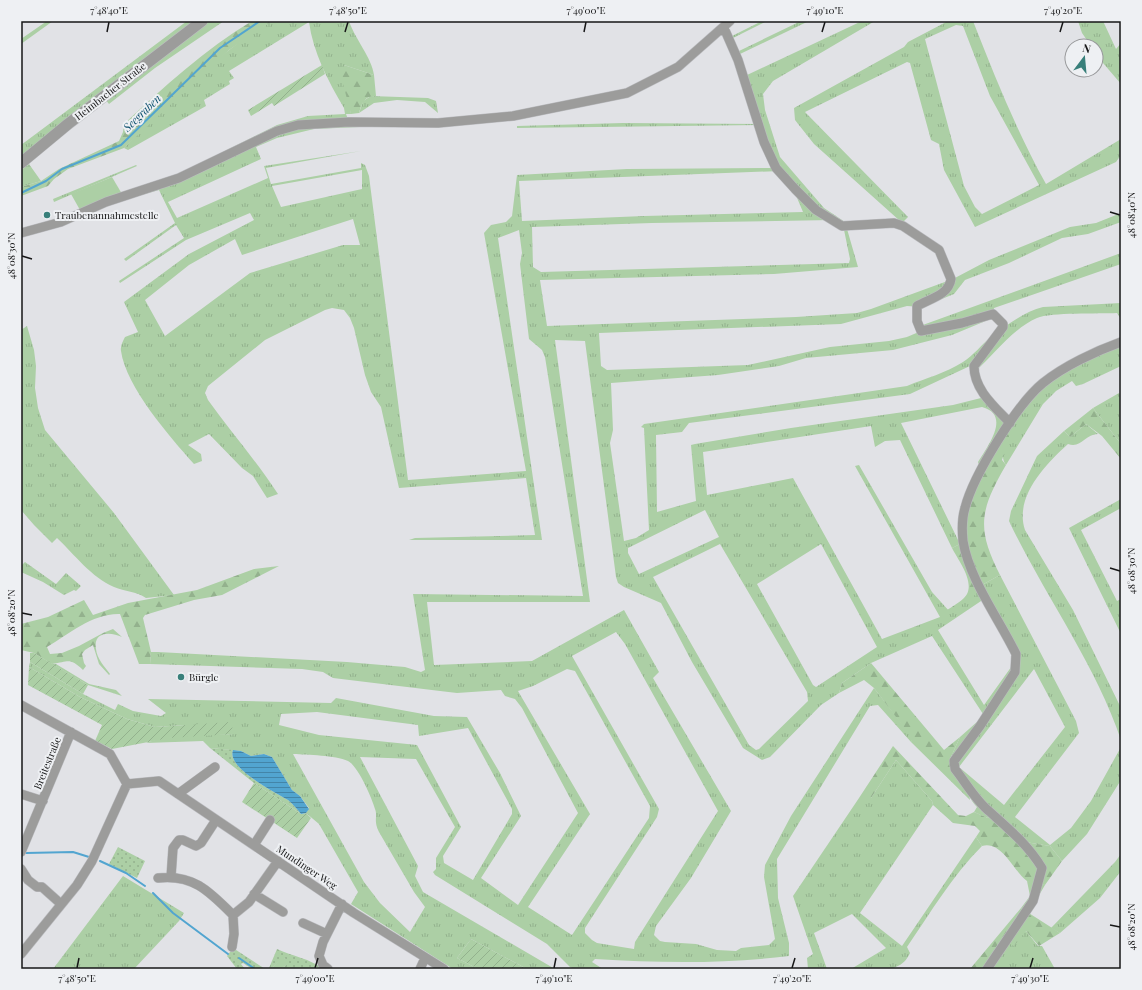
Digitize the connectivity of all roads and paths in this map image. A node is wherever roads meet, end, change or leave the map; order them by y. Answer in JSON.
{"nodes":[{"id":1,"x":202,"y":21,"type":"edge"},
{"id":2,"x":727,"y":24,"type":"edge"},
{"id":3,"x":21,"y":163,"type":"edge"},
{"id":4,"x":21,"y":233,"type":"edge"},
{"id":5,"x":1121,"y":342,"type":"edge"},
{"id":6,"x":1010,"y":423,"type":"junction"},
{"id":7,"x":21,"y":704,"type":"edge"},
{"id":8,"x":71,"y":732,"type":"junction"},
{"id":9,"x":215,"y":767,"type":"dead end"},
{"id":10,"x":127,"y":784,"type":"junction"},
{"id":11,"x":21,"y":794,"type":"edge"},
{"id":12,"x":178,"y":794,"type":"junction"},
{"id":13,"x":43,"y":801,"type":"junction"},
{"id":14,"x":216,"y":820,"type":"junction"},
{"id":15,"x":270,"y":820,"type":"dead end"},
{"id":16,"x":254,"y":845,"type":"junction"},
{"id":17,"x":21,"y":852,"type":"edge"},
{"id":18,"x":278,"y":861,"type":"junction"},
{"id":19,"x":21,"y":869,"type":"edge"},
{"id":20,"x":171,"y":877,"type":"junction"},
{"id":21,"x":158,"y":878,"type":"dead end"},
{"id":22,"x":254,"y":894,"type":"junction"},
{"id":23,"x":62,"y":904,"type":"junction"},
{"id":24,"x":342,"y":904,"type":"junction"},
{"id":25,"x":283,"y":912,"type":"dead end"},
{"id":26,"x":233,"y":914,"type":"junction"},
{"id":27,"x":303,"y":923,"type":"dead end"},
{"id":28,"x":327,"y":934,"type":"junction"},
{"id":29,"x":232,"y":947,"type":"dead end"},
{"id":30,"x":21,"y":954,"type":"edge"},
{"id":31,"x":425,"y":958,"type":"junction"},
{"id":32,"x":328,"y":969,"type":"edge"},
{"id":33,"x":420,"y":969,"type":"edge"},
{"id":34,"x":444,"y":969,"type":"edge"},
{"id":35,"x":987,"y":969,"type":"edge"}],
"edges":[{"from":1,"to":3,"type":"street","name":"Heimbacher Straße"},
{"from":2,"to":4,"type":"street"},
{"from":2,"to":6,"type":"street"},
{"from":5,"to":6,"type":"street"},
{"from":6,"to":35,"type":"street"},
{"from":7,"to":8,"type":"street"},
{"from":8,"to":10,"type":"street"},
{"from":8,"to":13,"type":"street","name":"Breitestraße"},
{"from":9,"to":12,"type":"street"},
{"from":10,"to":12,"type":"street","name":"Mundinger Weg"},
{"from":10,"to":23,"type":"street"},
{"from":11,"to":13,"type":"street","name":"Breitestraße"},
{"from":12,"to":14,"type":"street","name":"Mundinger Weg"},
{"from":13,"to":17,"type":"street","name":"Breitestraße"},
{"from":14,"to":16,"type":"street","name":"Mundinger Weg"},
{"from":14,"to":20,"type":"street"},
{"from":15,"to":16,"type":"street"},
{"from":16,"to":18,"type":"street","name":"Mundinger Weg"},
{"from":18,"to":22,"type":"street"},
{"from":18,"to":24,"type":"street","name":"Mundinger Weg"},
{"from":19,"to":23,"type":"street"},
{"from":20,"to":21,"type":"street"},
{"from":20,"to":26,"type":"street"},
{"from":22,"to":25,"type":"street"},
{"from":22,"to":26,"type":"street"},
{"from":23,"to":30,"type":"street"},
{"from":24,"to":28,"type":"street"},
{"from":24,"to":31,"type":"street","name":"Mundinger Weg"},
{"from":26,"to":29,"type":"street"},
{"from":27,"to":28,"type":"street"},
{"from":28,"to":32,"type":"street"},
{"from":31,"to":33,"type":"street"},
{"from":31,"to":34,"type":"street","name":"Mundinger Weg"}]}
